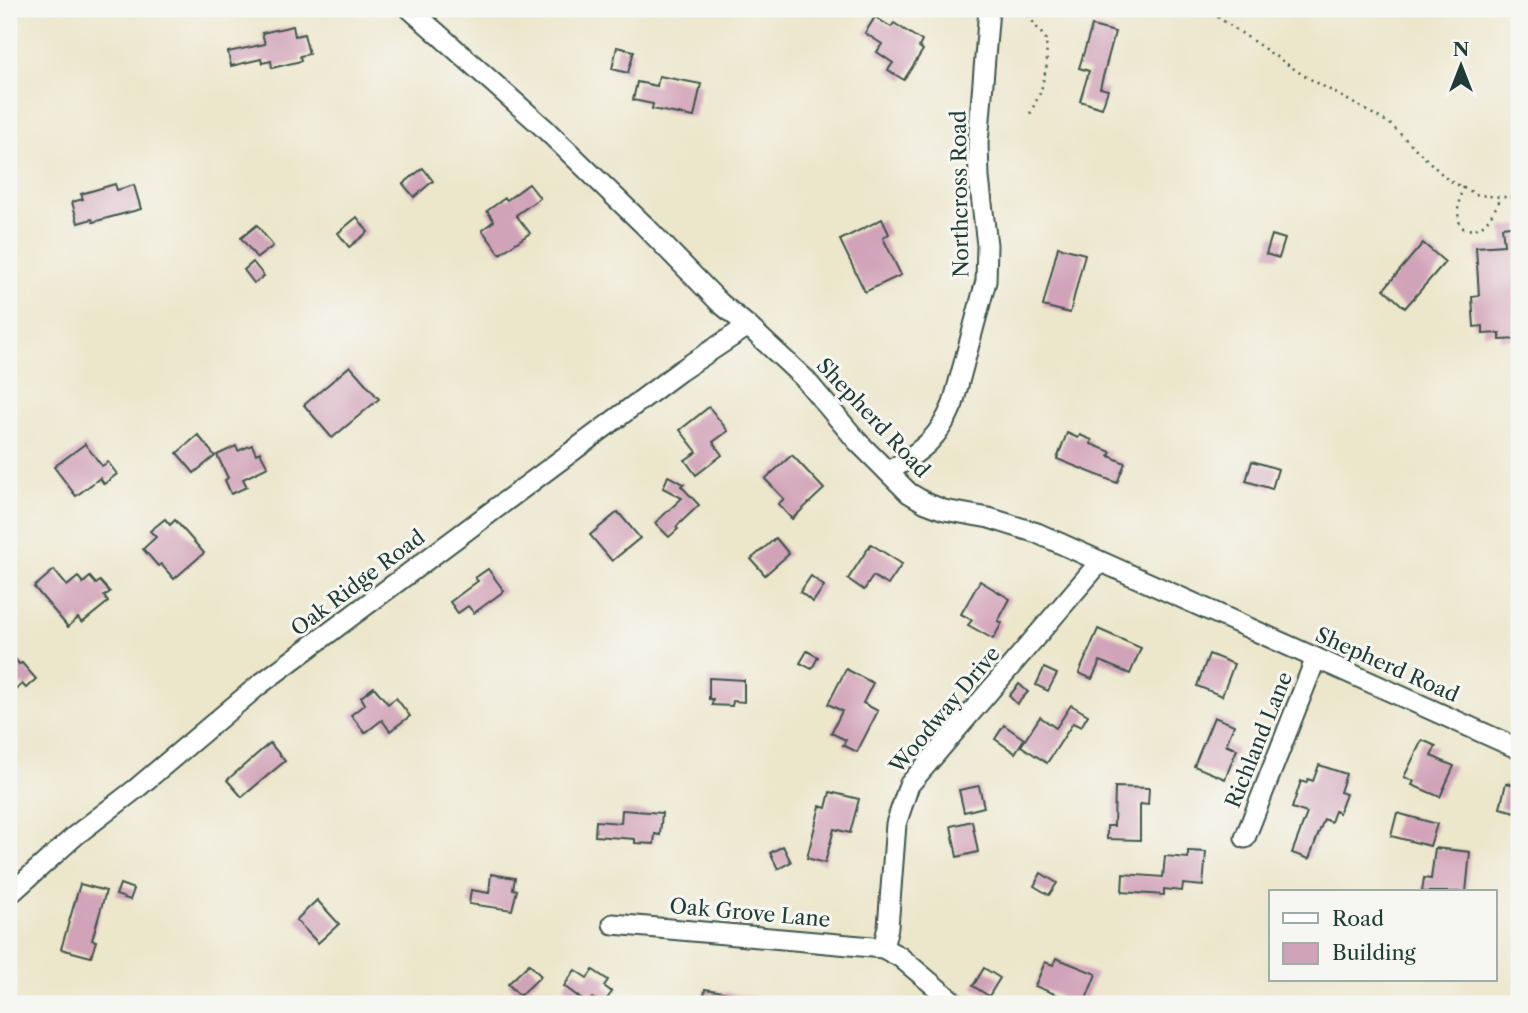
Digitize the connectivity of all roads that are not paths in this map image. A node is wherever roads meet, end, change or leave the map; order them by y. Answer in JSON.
{"nodes":[{"id":1,"x":410,"y":9,"type":"edge"},
{"id":2,"x":989,"y":9,"type":"edge"},
{"id":3,"x":748,"y":326,"type":"junction"},
{"id":4,"x":888,"y":472,"type":"junction"},
{"id":5,"x":1100,"y":562,"type":"junction"},
{"id":6,"x":1316,"y":658,"type":"junction"},
{"id":7,"x":1519,"y":750,"type":"edge"},
{"id":8,"x":1245,"y":838,"type":"dead end"},
{"id":9,"x":9,"y":895,"type":"edge"},
{"id":10,"x":613,"y":923,"type":"dead end"},
{"id":11,"x":883,"y":948,"type":"junction"},
{"id":12,"x":956,"y":1004,"type":"edge"}],
"edges":[{"from":1,"to":3,"type":"street","name":"Shepherd Road"},
{"from":2,"to":4,"type":"street","name":"Northcross Road"},
{"from":3,"to":4,"type":"street","name":"Shepherd Road"},
{"from":3,"to":9,"type":"street","name":"Oak Ridge Road"},
{"from":4,"to":5,"type":"street","name":"Shepherd Road"},
{"from":5,"to":6,"type":"street","name":"Shepherd Road"},
{"from":5,"to":11,"type":"street","name":"Woodway Drive"},
{"from":6,"to":7,"type":"street","name":"Shepherd Road"},
{"from":6,"to":8,"type":"street","name":"Richland Lane"},
{"from":10,"to":11,"type":"street","name":"Oak Grove Lane"},
{"from":11,"to":12,"type":"street"}]}
